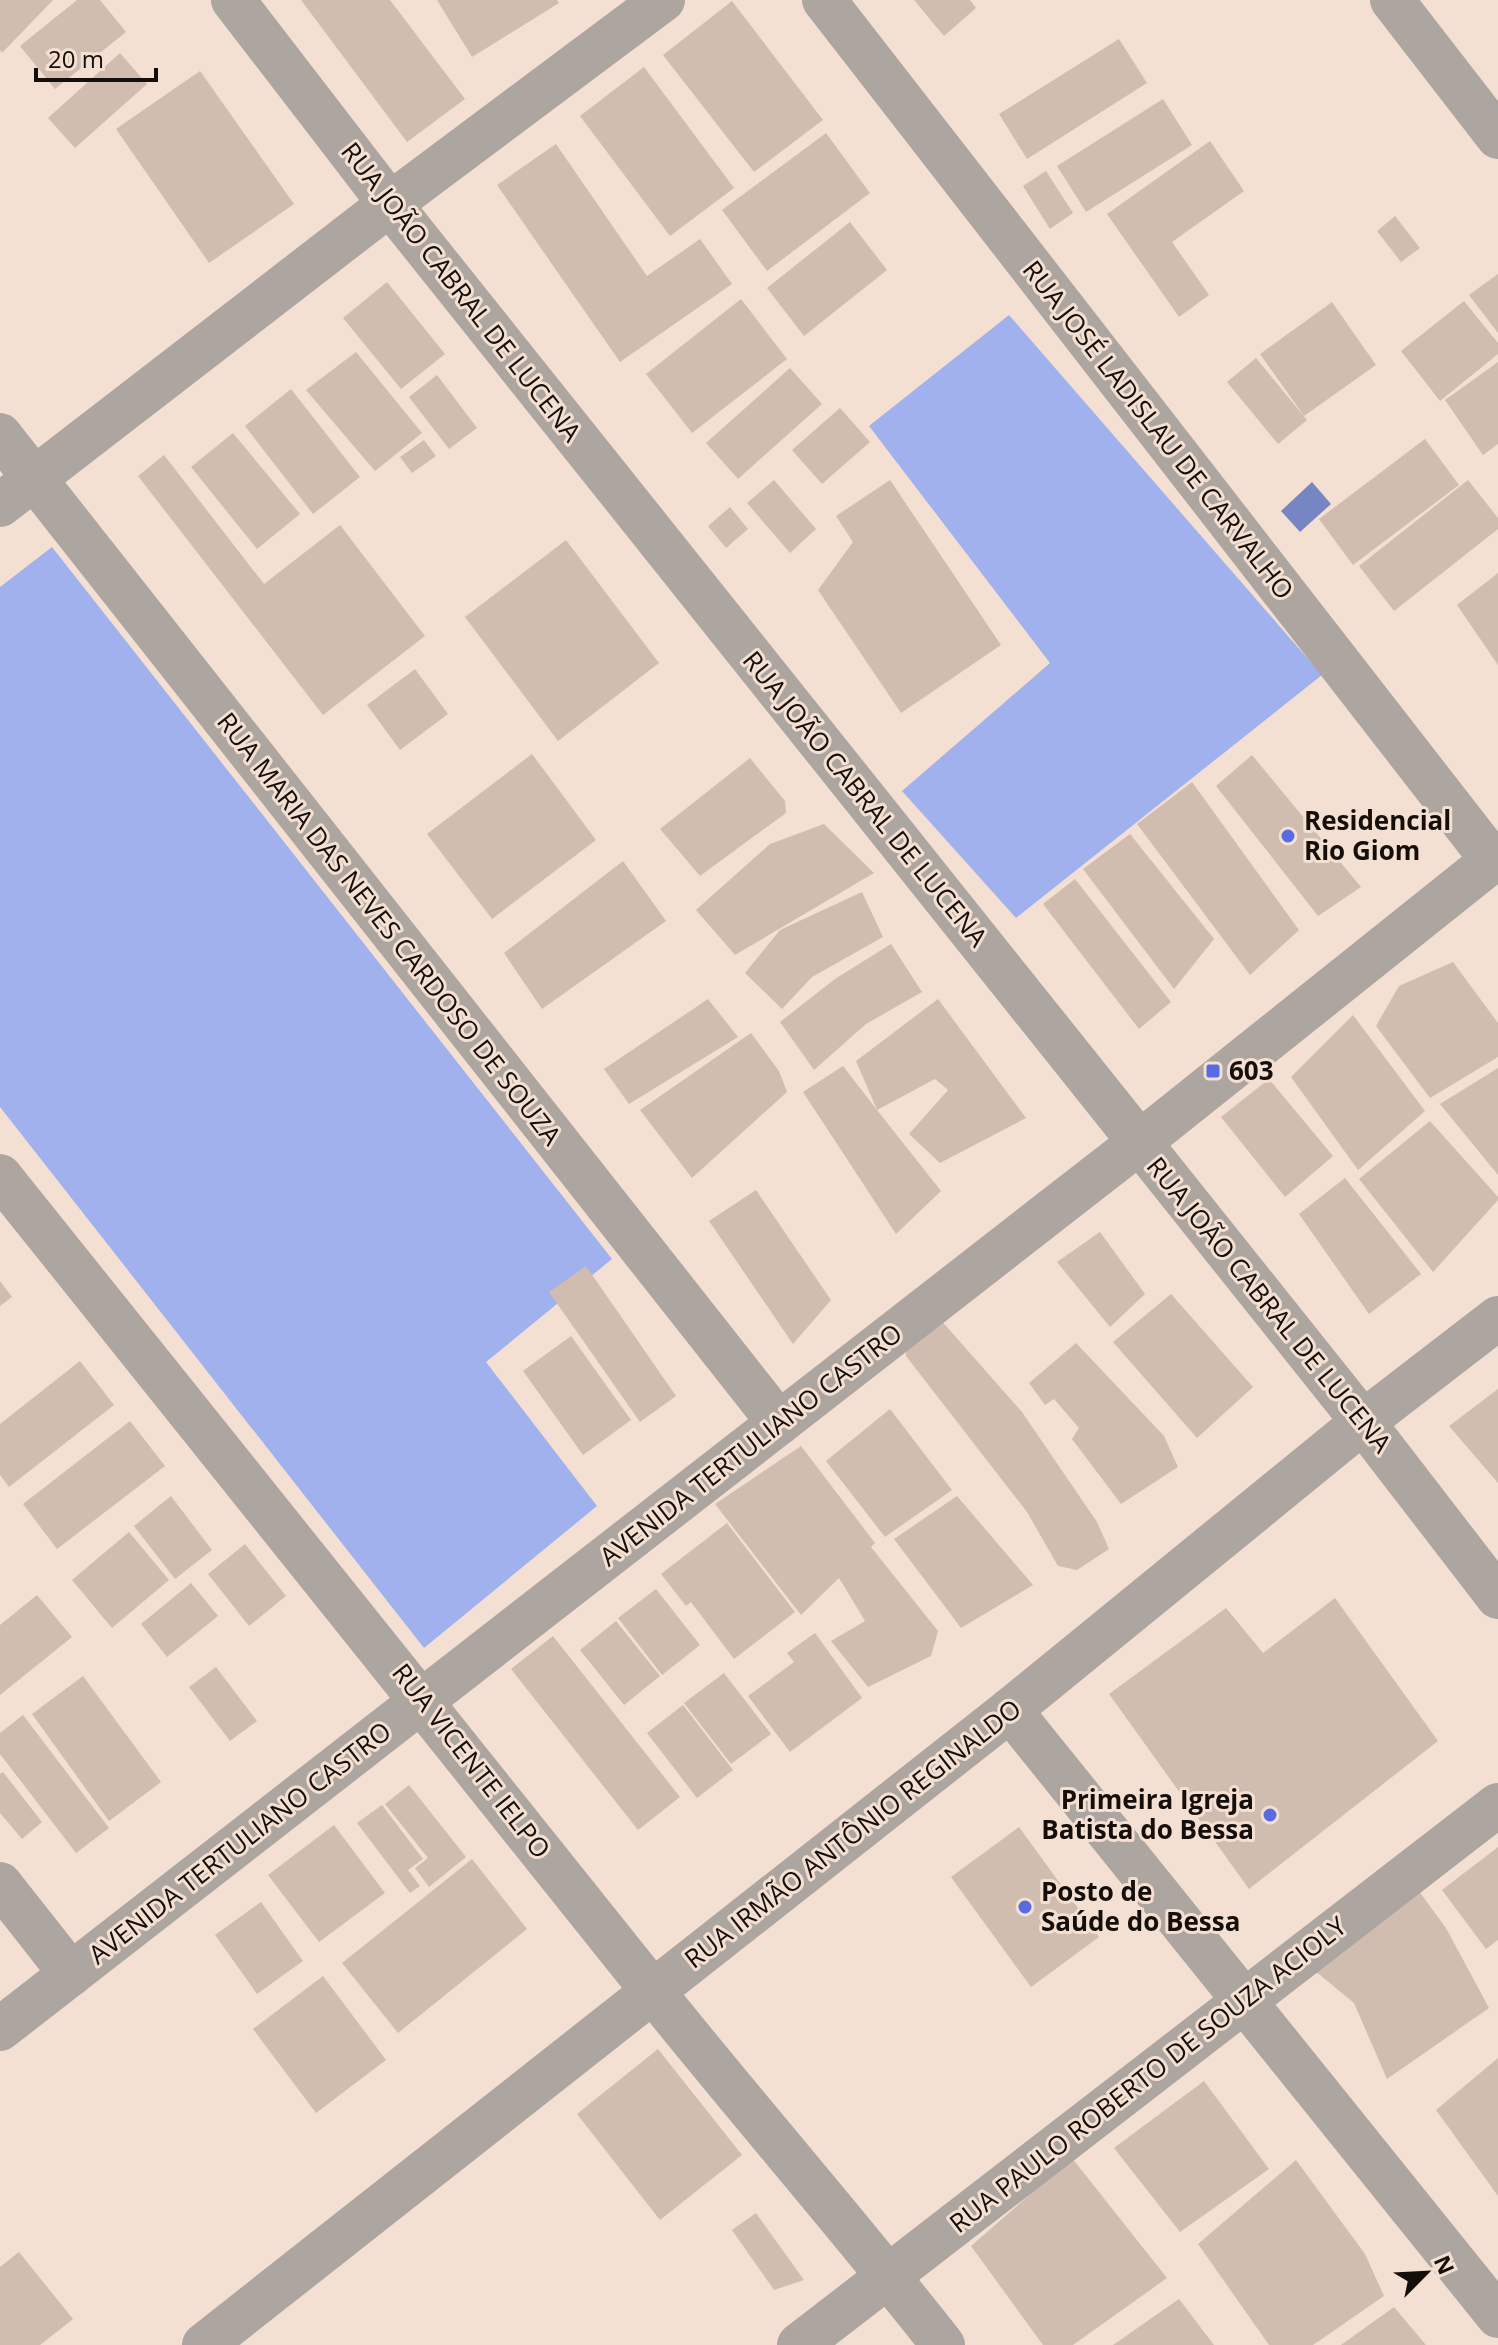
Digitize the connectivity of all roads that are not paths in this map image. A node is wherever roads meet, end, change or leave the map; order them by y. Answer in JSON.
{"nodes":[{"id":1,"x":233,"y":0,"type":"edge"},
{"id":2,"x":663,"y":0,"type":"edge"},
{"id":3,"x":824,"y":0,"type":"edge"},
{"id":4,"x":1392,"y":0,"type":"edge"},
{"id":5,"x":1498,"y":137,"type":"edge"},
{"id":6,"x":390,"y":204,"type":"junction"},
{"id":7,"x":0,"y":435,"type":"edge"},
{"id":8,"x":16,"y":492,"type":"edge"},
{"id":9,"x":1495,"y":858,"type":"edge"},
{"id":10,"x":1140,"y":1142,"type":"junction"},
{"id":11,"x":0,"y":1176,"type":"edge"},
{"id":12,"x":1498,"y":1318,"type":"edge"},
{"id":13,"x":1363,"y":1422,"type":"junction"},
{"id":14,"x":779,"y":1423,"type":"junction"},
{"id":15,"x":1498,"y":1597,"type":"edge"},
{"id":16,"x":423,"y":1701,"type":"junction"},
{"id":17,"x":1010,"y":1710,"type":"junction"},
{"id":18,"x":1498,"y":1805,"type":"edge"},
{"id":19,"x":0,"y":1884,"type":"edge"},
{"id":20,"x":71,"y":1974,"type":"junction"},
{"id":21,"x":653,"y":1992,"type":"junction"},
{"id":22,"x":1245,"y":2001,"type":"junction"},
{"id":23,"x":0,"y":2029,"type":"edge"},
{"id":24,"x":888,"y":2275,"type":"junction"},
{"id":25,"x":1498,"y":2316,"type":"edge"},
{"id":26,"x":204,"y":2345,"type":"edge"},
{"id":27,"x":799,"y":2345,"type":"edge"},
{"id":28,"x":943,"y":2345,"type":"edge"}],
"edges":[{"from":1,"to":6,"type":"street","name":"RUA JOÃO CABRAL DE LUCENA"},
{"from":2,"to":6,"type":"street"},
{"from":3,"to":9,"type":"street","name":"RUA JOSÉ LADISLAU DE CARVALHO"},
{"from":4,"to":5,"type":"street"},
{"from":6,"to":8,"type":"street"},
{"from":6,"to":10,"type":"street","name":"RUA JOÃO CABRAL DE LUCENA"},
{"from":7,"to":8,"type":"street","name":"RUA MARIA DAS NEVES CARDOSO DE SOUZA"},
{"from":8,"to":14,"type":"street","name":"RUA MARIA DAS NEVES CARDOSO DE SOUZA"},
{"from":9,"to":10,"type":"street","name":"AVENIDA TERTULIANO CASTRO"},
{"from":10,"to":13,"type":"street","name":"RUA JOÃO CABRAL DE LUCENA"},
{"from":10,"to":14,"type":"street","name":"AVENIDA TERTULIANO CASTRO"},
{"from":11,"to":16,"type":"street","name":"RUA VICENTE IELPO"},
{"from":12,"to":13,"type":"street","name":"RUA IRMÃO ANTÔNIO REGINALDO"},
{"from":13,"to":15,"type":"street","name":"RUA JOÃO CABRAL DE LUCENA"},
{"from":13,"to":17,"type":"street","name":"RUA IRMÃO ANTÔNIO REGINALDO"},
{"from":14,"to":16,"type":"street","name":"AVENIDA TERTULIANO CASTRO"},
{"from":16,"to":20,"type":"street","name":"AVENIDA TERTULIANO CASTRO"},
{"from":16,"to":21,"type":"street","name":"RUA VICENTE IELPO"},
{"from":17,"to":21,"type":"street","name":"RUA IRMÃO ANTÔNIO REGINALDO"},
{"from":17,"to":22,"type":"street"},
{"from":18,"to":22,"type":"street","name":"RUA PAULO ROBERTO DE SOUZA ACIOLY"},
{"from":19,"to":20,"type":"street"},
{"from":20,"to":23,"type":"street","name":"AVENIDA TERTULIANO CASTRO"},
{"from":21,"to":24,"type":"street","name":"RUA VICENTE IELPO"},
{"from":21,"to":26,"type":"street","name":"RUA IRMÃO ANTÔNIO REGINALDO"},
{"from":22,"to":24,"type":"street","name":"RUA PAULO ROBERTO DE SOUZA ACIOLY"},
{"from":22,"to":25,"type":"street"},
{"from":24,"to":27,"type":"street","name":"RUA PAULO ROBERTO DE SOUZA ACIOLY"},
{"from":24,"to":28,"type":"street","name":"RUA VICENTE IELPO"}]}
